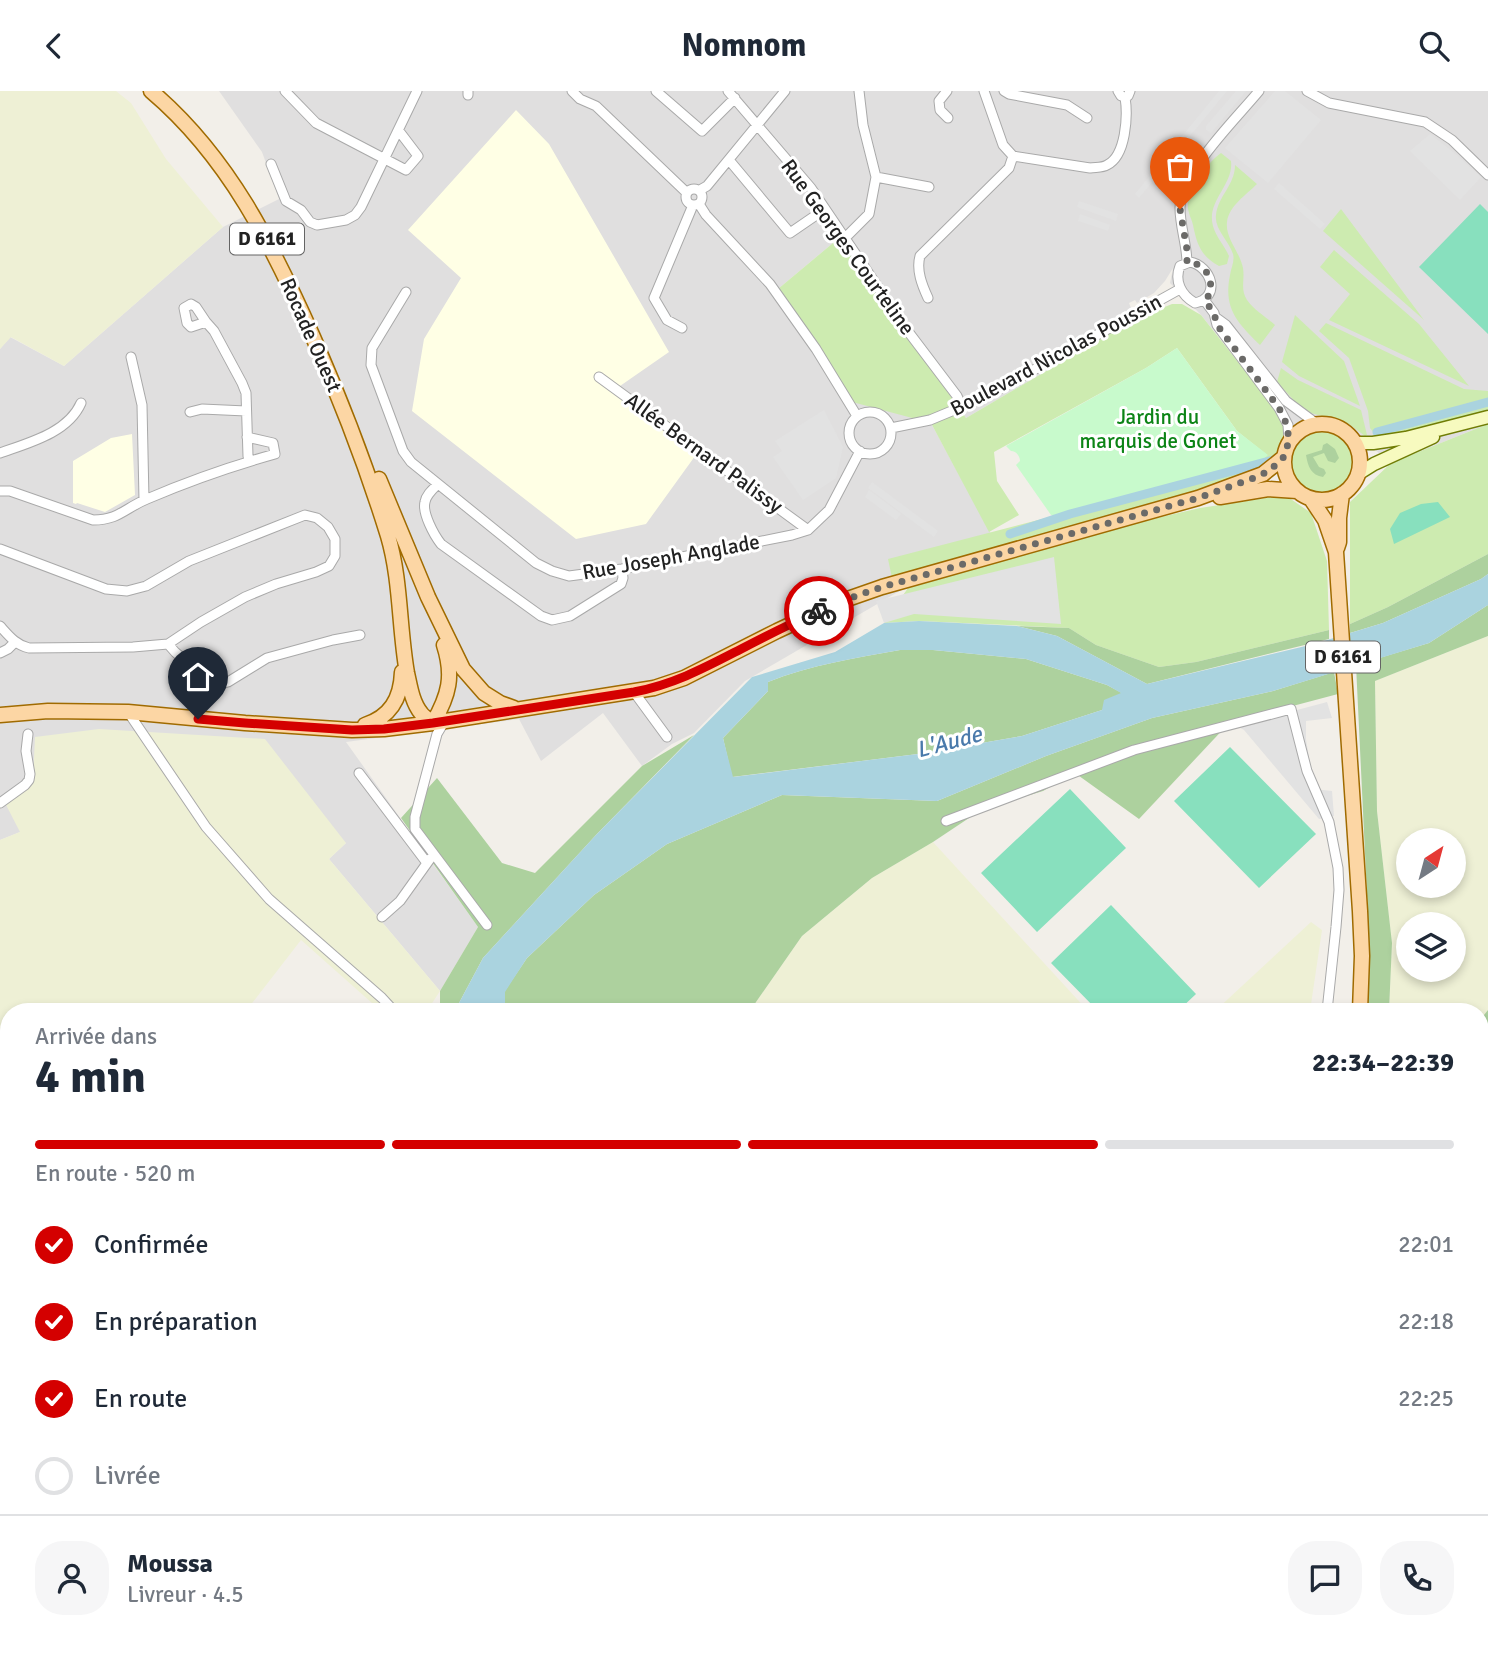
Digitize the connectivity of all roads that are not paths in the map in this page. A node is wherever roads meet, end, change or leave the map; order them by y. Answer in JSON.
{"nodes":[{"id":1,"x":151,"y":91,"type":"edge"},
{"id":2,"x":285,"y":91,"type":"edge"},
{"id":3,"x":572,"y":91,"type":"edge"},
{"id":4,"x":656,"y":91,"type":"edge"},
{"id":5,"x":785,"y":91,"type":"edge"},
{"id":6,"x":859,"y":91,"type":"edge"},
{"id":7,"x":947,"y":91,"type":"edge"},
{"id":8,"x":985,"y":91,"type":"edge"},
{"id":9,"x":1004,"y":91,"type":"edge"},
{"id":10,"x":1259,"y":91,"type":"edge"},
{"id":11,"x":414,"y":92,"type":"edge"},
{"id":12,"x":1312,"y":92,"type":"edge"},
{"id":13,"x":1123,"y":93,"type":"edge"},
{"id":14,"x":731,"y":94,"type":"edge"},
{"id":15,"x":948,"y":118,"type":"dead end"},
{"id":16,"x":1087,"y":118,"type":"dead end"},
{"id":17,"x":758,"y":124,"type":"junction"},
{"id":18,"x":399,"y":131,"type":"junction"},
{"id":19,"x":1013,"y":156,"type":"junction"},
{"id":20,"x":385,"y":159,"type":"junction"},
{"id":21,"x":729,"y":160,"type":"junction"},
{"id":22,"x":271,"y":163,"type":"dead end"},
{"id":23,"x":1488,"y":175,"type":"edge"},
{"id":24,"x":876,"y":177,"type":"junction"},
{"id":25,"x":929,"y":187,"type":"dead end"},
{"id":26,"x":700,"y":190,"type":"junction"},
{"id":27,"x":687,"y":193,"type":"junction"},
{"id":28,"x":696,"y":204,"type":"junction"},
{"id":29,"x":825,"y":209,"type":"junction"},
{"id":30,"x":845,"y":238,"type":"junction"},
{"id":31,"x":1187,"y":263,"type":"junction"},
{"id":32,"x":1180,"y":289,"type":"junction"},
{"id":33,"x":406,"y":292,"type":"dead end"},
{"id":34,"x":928,"y":298,"type":"dead end"},
{"id":35,"x":1205,"y":301,"type":"junction"},
{"id":36,"x":1215,"y":317,"type":"junction"},
{"id":37,"x":206,"y":322,"type":"dead end"},
{"id":38,"x":682,"y":328,"type":"dead end"},
{"id":39,"x":131,"y":358,"type":"dead end"},
{"id":40,"x":599,"y":377,"type":"dead end"},
{"id":41,"x":81,"y":403,"type":"dead end"},
{"id":42,"x":962,"y":407,"type":"junction"},
{"id":43,"x":246,"y":411,"type":"junction"},
{"id":44,"x":190,"y":412,"type":"dead end"},
{"id":45,"x":346,"y":412,"type":"junction"},
{"id":46,"x":858,"y":416,"type":"junction"},
{"id":47,"x":1488,"y":417,"type":"edge"},
{"id":48,"x":1317,"y":424,"type":"junction"},
{"id":49,"x":1464,"y":424,"type":"junction"},
{"id":50,"x":891,"y":428,"type":"junction"},
{"id":51,"x":247,"y":437,"type":"junction"},
{"id":52,"x":1289,"y":441,"type":"junction"},
{"id":53,"x":1355,"y":443,"type":"junction"},
{"id":54,"x":860,"y":451,"type":"junction"},
{"id":55,"x":0,"y":453,"type":"edge"},
{"id":56,"x":1283,"y":458,"type":"junction"},
{"id":57,"x":250,"y":461,"type":"junction"},
{"id":58,"x":1358,"y":474,"type":"junction"},
{"id":59,"x":438,"y":484,"type":"junction"},
{"id":60,"x":0,"y":491,"type":"edge"},
{"id":61,"x":1297,"y":491,"type":"junction"},
{"id":62,"x":1342,"y":494,"type":"junction"},
{"id":63,"x":1198,"y":498,"type":"junction"},
{"id":64,"x":1311,"y":499,"type":"junction"},
{"id":65,"x":144,"y":500,"type":"junction"},
{"id":66,"x":808,"y":530,"type":"junction"},
{"id":67,"x":0,"y":549,"type":"edge"},
{"id":68,"x":1336,"y":552,"type":"junction"},
{"id":69,"x":622,"y":569,"type":"junction"},
{"id":70,"x":428,"y":597,"type":"junction"},
{"id":71,"x":0,"y":626,"type":"edge"},
{"id":72,"x":360,"y":635,"type":"dead end"},
{"id":73,"x":15,"y":642,"type":"junction"},
{"id":74,"x":168,"y":644,"type":"junction"},
{"id":75,"x":403,"y":650,"type":"junction"},
{"id":76,"x":0,"y":653,"type":"edge"},
{"id":77,"x":634,"y":692,"type":"junction"},
{"id":78,"x":545,"y":706,"type":"junction"},
{"id":79,"x":517,"y":709,"type":"junction"},
{"id":80,"x":128,"y":712,"type":"junction"},
{"id":81,"x":0,"y":715,"type":"edge"},
{"id":82,"x":438,"y":727,"type":"junction"},
{"id":83,"x":352,"y":730,"type":"junction"},
{"id":84,"x":28,"y":734,"type":"dead end"},
{"id":85,"x":667,"y":737,"type":"dead end"},
{"id":86,"x":359,"y":773,"type":"dead end"},
{"id":87,"x":0,"y":803,"type":"edge"},
{"id":88,"x":946,"y":821,"type":"dead end"},
{"id":89,"x":433,"y":854,"type":"junction"},
{"id":90,"x":427,"y":863,"type":"junction"},
{"id":91,"x":382,"y":917,"type":"dead end"},
{"id":92,"x":487,"y":925,"type":"dead end"},
{"id":93,"x":387,"y":1003,"type":"edge"},
{"id":94,"x":1328,"y":1003,"type":"edge"},
{"id":95,"x":1360,"y":1003,"type":"edge"}],
"edges":[{"from":1,"to":45,"type":"main road","name":"Rocade Ouest","number":"D 6161"},
{"from":2,"to":20,"type":"street"},
{"from":3,"to":27,"type":"street"},
{"from":4,"to":14,"type":"street"},
{"from":5,"to":17,"type":"street"},
{"from":6,"to":24,"type":"street"},
{"from":7,"to":15,"type":"street"},
{"from":8,"to":19,"type":"street"},
{"from":9,"to":16,"type":"street"},
{"from":10,"to":31,"type":"street"},
{"from":11,"to":18,"type":"street"},
{"from":12,"to":23,"type":"street"},
{"from":13,"to":19,"type":"street"},
{"from":14,"to":17,"type":"street","name":"Rue Georges Courteline"},
{"from":17,"to":21,"type":"street"},
{"from":17,"to":29,"type":"street","name":"Rue Georges Courteline"},
{"from":18,"to":20,"type":"street"},
{"from":18,"to":20,"type":"street"},
{"from":19,"to":34,"type":"street"},
{"from":20,"to":22,"type":"street"},
{"from":21,"to":26,"type":"street"},
{"from":21,"to":29,"type":"street"},
{"from":24,"to":25,"type":"street"},
{"from":24,"to":30,"type":"street"},
{"from":26,"to":27,"type":"street"},
{"from":26,"to":28,"type":"street"},
{"from":27,"to":28,"type":"street"},
{"from":28,"to":38,"type":"street"},
{"from":28,"to":46,"type":"street"},
{"from":29,"to":30,"type":"street","name":"Rue Georges Courteline"},
{"from":30,"to":42,"type":"street","name":"Rue Georges Courteline"},
{"from":31,"to":32,"type":"street"},
{"from":31,"to":35,"type":"street"},
{"from":32,"to":35,"type":"street"},
{"from":32,"to":42,"type":"street","name":"Boulevard Nicolas Poussin"},
{"from":33,"to":59,"type":"street","name":"Rue Joseph Anglade"},
{"from":35,"to":36,"type":"street"},
{"from":36,"to":48,"type":"street"},
{"from":36,"to":52,"type":"street"},
{"from":37,"to":43,"type":"street"},
{"from":39,"to":65,"type":"street"},
{"from":40,"to":66,"type":"street","name":"Allée Bernard Palissy"},
{"from":41,"to":55,"type":"street"},
{"from":42,"to":50,"type":"street","name":"Boulevard Nicolas Poussin"},
{"from":43,"to":44,"type":"street"},
{"from":43,"to":51,"type":"street"},
{"from":45,"to":70,"type":"main road","name":"Rocade Ouest"},
{"from":45,"to":75,"type":"main road","name":"Rocade Ouest","number":"D 6161"},
{"from":46,"to":50,"type":"street"},
{"from":46,"to":54,"type":"street"},
{"from":47,"to":49,"type":"main road"},
{"from":48,"to":52,"type":"main road"},
{"from":48,"to":53,"type":"main road"},
{"from":49,"to":53,"type":"main road"},
{"from":49,"to":58,"type":"main road"},
{"from":50,"to":54,"type":"street"},
{"from":51,"to":57,"type":"street"},
{"from":51,"to":57,"type":"street"},
{"from":52,"to":56,"type":"main road"},
{"from":53,"to":58,"type":"main road"},
{"from":54,"to":66,"type":"street"},
{"from":56,"to":61,"type":"main road"},
{"from":56,"to":63,"type":"main road"},
{"from":57,"to":65,"type":"street"},
{"from":58,"to":62,"type":"main road"},
{"from":59,"to":69,"type":"street","name":"Rue Joseph Anglade"},
{"from":59,"to":69,"type":"street"},
{"from":60,"to":65,"type":"street"},
{"from":61,"to":63,"type":"main road"},
{"from":61,"to":64,"type":"main road"},
{"from":62,"to":64,"type":"main road"},
{"from":62,"to":68,"type":"main road","number":"D 6161"},
{"from":63,"to":77,"type":"main road"},
{"from":64,"to":68,"type":"main road","number":"D 6161"},
{"from":66,"to":69,"type":"street","name":"Rue Joseph Anglade"},
{"from":67,"to":74,"type":"street"},
{"from":68,"to":95,"type":"main road","number":"D 6161"},
{"from":70,"to":79,"type":"main road","name":"Rocade Ouest"},
{"from":70,"to":82,"type":"main road"},
{"from":71,"to":73,"type":"street"},
{"from":72,"to":74,"type":"street"},
{"from":73,"to":74,"type":"street"},
{"from":73,"to":76,"type":"street"},
{"from":75,"to":82,"type":"main road","name":"Rocade Ouest","number":"D 6161"},
{"from":75,"to":83,"type":"main road","name":"Rocade Ouest","number":"D 6161"},
{"from":77,"to":78,"type":"main road"},
{"from":77,"to":85,"type":"street"},
{"from":78,"to":79,"type":"main road"},
{"from":78,"to":82,"type":"main road"},
{"from":79,"to":82,"type":"main road"},
{"from":80,"to":81,"type":"main road"},
{"from":80,"to":83,"type":"main road"},
{"from":80,"to":93,"type":"street"},
{"from":82,"to":83,"type":"main road"},
{"from":82,"to":89,"type":"street"},
{"from":84,"to":87,"type":"street"},
{"from":86,"to":90,"type":"street"},
{"from":88,"to":94,"type":"street"},
{"from":89,"to":90,"type":"street"},
{"from":89,"to":92,"type":"street"},
{"from":90,"to":91,"type":"street"}]}
